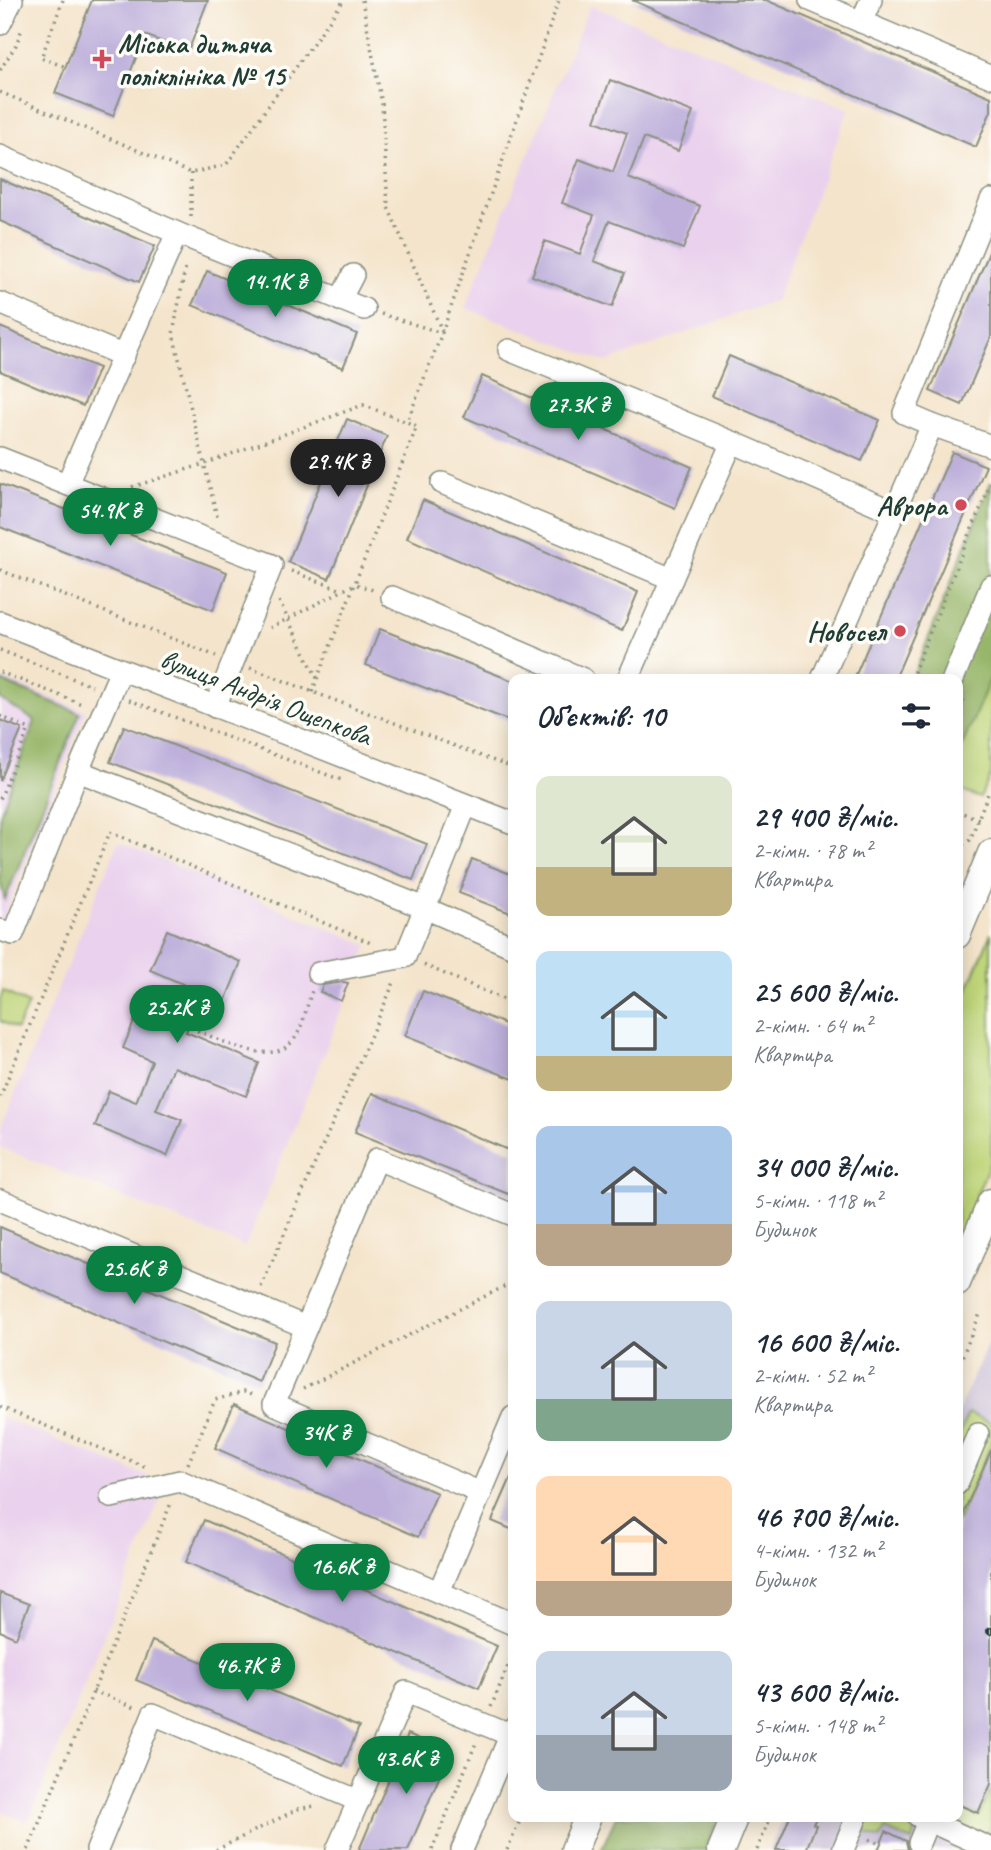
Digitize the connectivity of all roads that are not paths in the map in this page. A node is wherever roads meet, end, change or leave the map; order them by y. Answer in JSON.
{"nodes":[{"id":1,"x":12,"y":0,"type":"edge"},
{"id":2,"x":810,"y":0,"type":"edge"},
{"id":3,"x":871,"y":0,"type":"edge"},
{"id":4,"x":861,"y":22,"type":"junction"},
{"id":5,"x":0,"y":24,"type":"edge"},
{"id":6,"x":991,"y":77,"type":"edge"},
{"id":7,"x":0,"y":156,"type":"edge"},
{"id":8,"x":991,"y":200,"type":"edge"},
{"id":9,"x":184,"y":236,"type":"junction"},
{"id":10,"x":353,"y":275,"type":"dead end"},
{"id":11,"x":340,"y":299,"type":"junction"},
{"id":12,"x":0,"y":303,"type":"edge"},
{"id":13,"x":364,"y":309,"type":"road end"},
{"id":14,"x":509,"y":350,"type":"dead end"},
{"id":15,"x":124,"y":356,"type":"junction"},
{"id":16,"x":932,"y":425,"type":"junction"},
{"id":17,"x":732,"y":442,"type":"junction"},
{"id":18,"x":991,"y":446,"type":"edge"},
{"id":19,"x":0,"y":458,"type":"edge"},
{"id":20,"x":442,"y":483,"type":"dead end"},
{"id":21,"x":68,"y":484,"type":"junction"},
{"id":22,"x":894,"y":512,"type":"junction"},
{"id":23,"x":672,"y":579,"type":"junction"},
{"id":24,"x":991,"y":586,"type":"edge"},
{"id":25,"x":392,"y":597,"type":"road end"},
{"id":26,"x":0,"y":622,"type":"edge"},
{"id":27,"x":121,"y":670,"type":"junction"},
{"id":28,"x":571,"y":674,"type":"edge"},
{"id":29,"x":630,"y":674,"type":"edge"},
{"id":30,"x":824,"y":674,"type":"edge"},
{"id":31,"x":955,"y":674,"type":"edge"},
{"id":32,"x":215,"y":707,"type":"junction"},
{"id":33,"x":78,"y":771,"type":"junction"},
{"id":34,"x":466,"y":805,"type":"junction"},
{"id":35,"x":508,"y":821,"type":"edge"},
{"id":36,"x":991,"y":853,"type":"edge"},
{"id":37,"x":425,"y":908,"type":"junction"},
{"id":38,"x":963,"y":921,"type":"edge"},
{"id":39,"x":0,"y":930,"type":"edge"},
{"id":40,"x":508,"y":945,"type":"edge"},
{"id":41,"x":318,"y":973,"type":"road end"},
{"id":42,"x":0,"y":1200,"type":"edge"},
{"id":43,"x":991,"y":1202,"type":"edge"},
{"id":44,"x":508,"y":1213,"type":"edge"},
{"id":45,"x":963,"y":1269,"type":"edge"},
{"id":46,"x":306,"y":1327,"type":"junction"},
{"id":47,"x":508,"y":1429,"type":"edge"},
{"id":48,"x":978,"y":1434,"type":"dead end"},
{"id":49,"x":963,"y":1470,"type":"edge"},
{"id":50,"x":481,"y":1493,"type":"junction"},
{"id":51,"x":111,"y":1497,"type":"dead end"},
{"id":52,"x":439,"y":1592,"type":"junction"},
{"id":53,"x":508,"y":1622,"type":"edge"},
{"id":54,"x":508,"y":1731,"type":"edge"},
{"id":55,"x":508,"y":1741,"type":"edge"},
{"id":56,"x":359,"y":1801,"type":"junction"},
{"id":57,"x":586,"y":1822,"type":"edge"},
{"id":58,"x":733,"y":1822,"type":"edge"},
{"id":59,"x":855,"y":1822,"type":"edge"},
{"id":60,"x":922,"y":1822,"type":"edge"},
{"id":61,"x":930,"y":1822,"type":"edge"},
{"id":62,"x":919,"y":1843,"type":"dead end"},
{"id":63,"x":97,"y":1850,"type":"edge"},
{"id":64,"x":337,"y":1850,"type":"edge"},
{"id":65,"x":462,"y":1850,"type":"edge"},
{"id":66,"x":574,"y":1850,"type":"edge"},
{"id":67,"x":721,"y":1850,"type":"edge"},
{"id":68,"x":843,"y":1850,"type":"edge"},
{"id":69,"x":991,"y":1850,"type":"edge"}],
"edges":[{"from":1,"to":5,"type":"street"},
{"from":2,"to":4,"type":"street"},
{"from":3,"to":4,"type":"street"},
{"from":4,"to":6,"type":"street"},
{"from":7,"to":9,"type":"street"},
{"from":8,"to":16,"type":"street"},
{"from":9,"to":11,"type":"street"},
{"from":9,"to":15,"type":"street"},
{"from":10,"to":11,"type":"street"},
{"from":11,"to":13,"type":"street"},
{"from":12,"to":15,"type":"street"},
{"from":14,"to":17,"type":"street"},
{"from":15,"to":21,"type":"street"},
{"from":16,"to":18,"type":"street"},
{"from":16,"to":22,"type":"street"},
{"from":17,"to":22,"type":"street"},
{"from":17,"to":23,"type":"street"},
{"from":19,"to":21,"type":"street"},
{"from":20,"to":23,"type":"street"},
{"from":21,"to":32,"type":"street"},
{"from":22,"to":30,"type":"street"},
{"from":23,"to":29,"type":"street"},
{"from":24,"to":31,"type":"street"},
{"from":25,"to":28,"type":"street"},
{"from":26,"to":27,"type":"street","name":"вулиця Андрія Ощепкова"},
{"from":27,"to":32,"type":"street","name":"вулиця Андрія Ощепкова"},
{"from":27,"to":33,"type":"street"},
{"from":32,"to":34,"type":"street","name":"вулиця Андрія Ощепкова"},
{"from":33,"to":37,"type":"street"},
{"from":33,"to":39,"type":"street"},
{"from":34,"to":35,"type":"street","name":"вулиця Андрія Ощепкова"},
{"from":34,"to":37,"type":"street"},
{"from":36,"to":38,"type":"main road"},
{"from":37,"to":40,"type":"street"},
{"from":37,"to":41,"type":"street"},
{"from":42,"to":46,"type":"street"},
{"from":43,"to":45,"type":"main road"},
{"from":44,"to":46,"type":"street"},
{"from":46,"to":50,"type":"street"},
{"from":47,"to":50,"type":"street"},
{"from":48,"to":49,"type":"street"},
{"from":50,"to":52,"type":"street"},
{"from":51,"to":52,"type":"street"},
{"from":52,"to":53,"type":"street"},
{"from":54,"to":56,"type":"street"},
{"from":55,"to":65,"type":"street"},
{"from":56,"to":63,"type":"street"},
{"from":56,"to":64,"type":"street"},
{"from":57,"to":66,"type":"main road"},
{"from":58,"to":67,"type":"main road"},
{"from":59,"to":68,"type":"street"},
{"from":60,"to":62,"type":"street"},
{"from":61,"to":69,"type":"street"}]}
